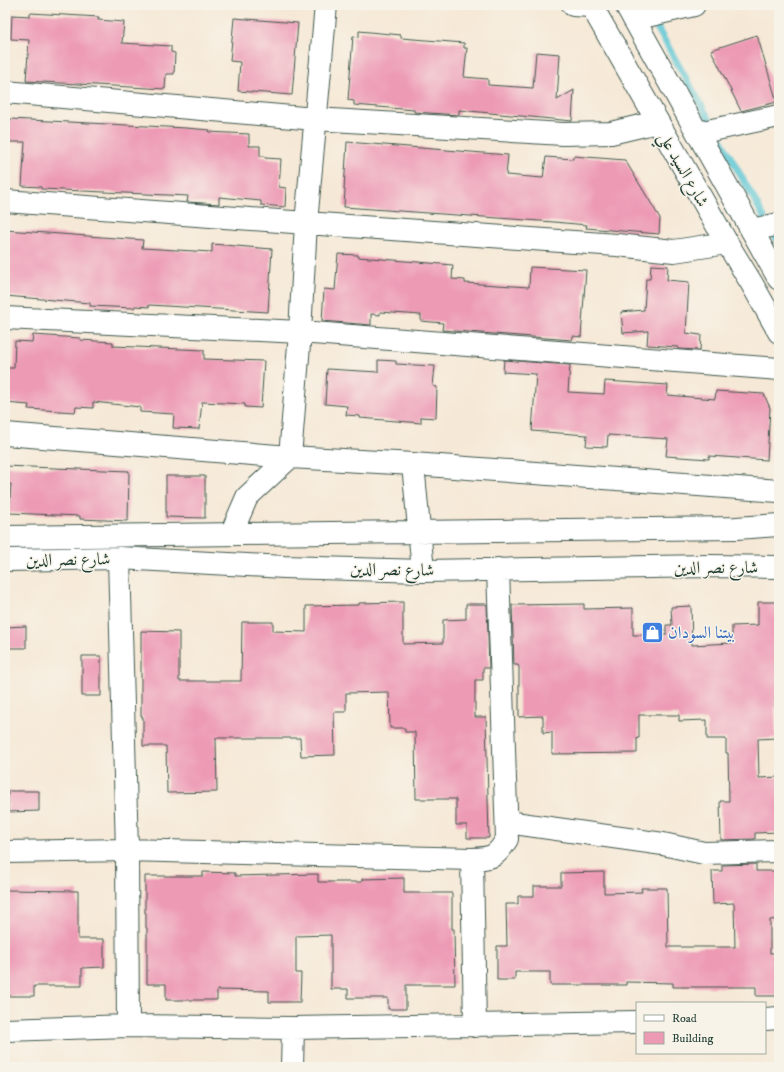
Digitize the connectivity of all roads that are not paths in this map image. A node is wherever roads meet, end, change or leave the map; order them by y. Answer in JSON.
{"nodes":[{"id":1,"x":326,"y":5,"type":"edge"},
{"id":2,"x":585,"y":5,"type":"edge"},
{"id":3,"x":694,"y":5,"type":"edge"},
{"id":4,"x":630,"y":12,"type":"edge"},
{"id":5,"x":5,"y":92,"type":"edge"},
{"id":6,"x":779,"y":116,"type":"edge"},
{"id":7,"x":315,"y":119,"type":"junction"},
{"id":8,"x":657,"y":122,"type":"junction"},
{"id":9,"x":698,"y":133,"type":"junction"},
{"id":10,"x":5,"y":200,"type":"edge"},
{"id":11,"x":306,"y":223,"type":"junction"},
{"id":12,"x":779,"y":224,"type":"edge"},
{"id":13,"x":752,"y":230,"type":"junction"},
{"id":14,"x":726,"y":243,"type":"junction"},
{"id":15,"x":779,"y":279,"type":"edge"},
{"id":16,"x":5,"y":318,"type":"edge"},
{"id":17,"x":300,"y":332,"type":"junction"},
{"id":18,"x":779,"y":332,"type":"edge"},
{"id":19,"x":779,"y":369,"type":"edge"},
{"id":20,"x":5,"y":434,"type":"edge"},
{"id":21,"x":290,"y":457,"type":"junction"},
{"id":22,"x":414,"y":464,"type":"junction"},
{"id":23,"x":779,"y":490,"type":"edge"},
{"id":24,"x":779,"y":525,"type":"edge"},
{"id":25,"x":419,"y":532,"type":"junction"},
{"id":26,"x":232,"y":534,"type":"junction"},
{"id":27,"x":5,"y":537,"type":"edge"},
{"id":28,"x":119,"y":558,"type":"junction"},
{"id":29,"x":5,"y":560,"type":"edge"},
{"id":30,"x":779,"y":567,"type":"edge"},
{"id":31,"x":498,"y":570,"type":"junction"},
{"id":32,"x":423,"y":571,"type":"junction"},
{"id":33,"x":507,"y":822,"type":"junction"},
{"id":34,"x":127,"y":850,"type":"junction"},
{"id":35,"x":779,"y":851,"type":"edge"},
{"id":36,"x":5,"y":852,"type":"edge"},
{"id":37,"x":472,"y":859,"type":"junction"},
{"id":38,"x":779,"y":1018,"type":"edge"},
{"id":39,"x":766,"y":1019,"type":"edge"},
{"id":40,"x":636,"y":1022,"type":"edge"},
{"id":41,"x":128,"y":1026,"type":"junction"},
{"id":42,"x":475,"y":1026,"type":"junction"},
{"id":43,"x":293,"y":1028,"type":"junction"},
{"id":44,"x":5,"y":1030,"type":"edge"},
{"id":45,"x":292,"y":1067,"type":"edge"}],
"edges":[{"from":1,"to":7,"type":"street"},
{"from":2,"to":8,"type":"street","name":"شارع السيد علي"},
{"from":3,"to":4,"type":"street"},
{"from":4,"to":9,"type":"street","name":"شارع السيد علي"},
{"from":5,"to":7,"type":"street"},
{"from":6,"to":9,"type":"street"},
{"from":7,"to":8,"type":"street"},
{"from":7,"to":11,"type":"street"},
{"from":8,"to":14,"type":"street","name":"شارع السيد علي"},
{"from":9,"to":13,"type":"street","name":"شارع السيد علي"},
{"from":10,"to":11,"type":"street"},
{"from":11,"to":14,"type":"street"},
{"from":11,"to":17,"type":"street"},
{"from":12,"to":13,"type":"street"},
{"from":13,"to":15,"type":"street","name":"شارع السيد علي"},
{"from":14,"to":18,"type":"street","name":"شارع السيد علي"},
{"from":16,"to":17,"type":"street"},
{"from":17,"to":19,"type":"street"},
{"from":17,"to":21,"type":"street"},
{"from":20,"to":21,"type":"street"},
{"from":21,"to":22,"type":"street"},
{"from":21,"to":26,"type":"street"},
{"from":22,"to":23,"type":"street"},
{"from":22,"to":25,"type":"street"},
{"from":24,"to":25,"type":"street","name":"شارع نصر الدين"},
{"from":25,"to":26,"type":"street","name":"شارع نصر الدين"},
{"from":25,"to":32,"type":"street"},
{"from":26,"to":27,"type":"street","name":"شارع نصر الدين"},
{"from":28,"to":29,"type":"street","name":"شارع نصر الدين"},
{"from":28,"to":32,"type":"street","name":"شارع نصر الدين"},
{"from":28,"to":34,"type":"street"},
{"from":30,"to":31,"type":"street","name":"شارع نصر الدين"},
{"from":31,"to":32,"type":"street","name":"شارع نصر الدين"},
{"from":31,"to":33,"type":"street"},
{"from":33,"to":35,"type":"street"},
{"from":33,"to":37,"type":"street"},
{"from":34,"to":36,"type":"street"},
{"from":34,"to":37,"type":"street"},
{"from":34,"to":41,"type":"street"},
{"from":37,"to":42,"type":"street"},
{"from":38,"to":39,"type":"street"},
{"from":40,"to":42,"type":"street"},
{"from":41,"to":43,"type":"street"},
{"from":41,"to":44,"type":"street"},
{"from":42,"to":43,"type":"street"},
{"from":43,"to":45,"type":"street"}]}
